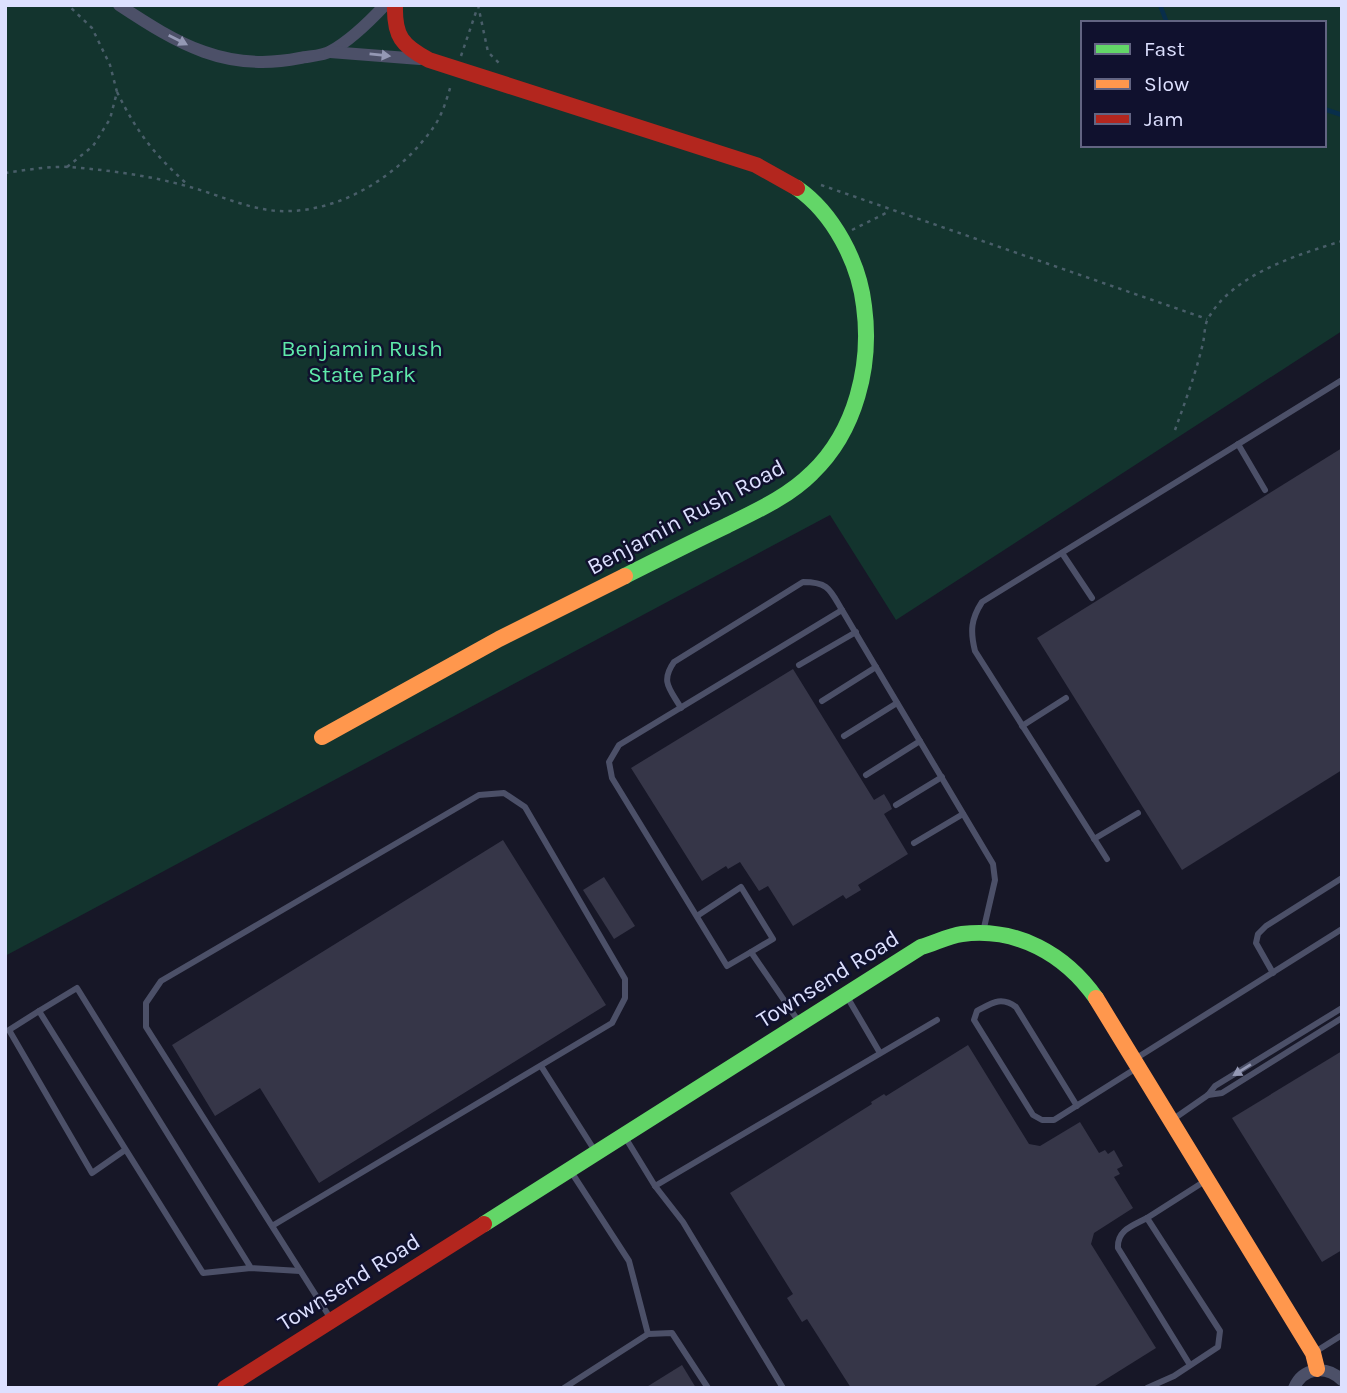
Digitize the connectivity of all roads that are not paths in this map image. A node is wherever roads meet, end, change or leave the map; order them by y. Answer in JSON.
{"nodes":[{"id":1,"x":119,"y":5,"type":"edge"},
{"id":2,"x":385,"y":5,"type":"edge"},
{"id":3,"x":395,"y":5,"type":"edge"},
{"id":4,"x":330,"y":52,"type":"junction"},
{"id":5,"x":429,"y":60,"type":"junction"},
{"id":6,"x":1342,"y":380,"type":"edge"},
{"id":7,"x":1238,"y":444,"type":"junction"},
{"id":8,"x":1265,"y":490,"type":"dead end"},
{"id":9,"x":1062,"y":552,"type":"junction"},
{"id":10,"x":1092,"y":598,"type":"dead end"},
{"id":11,"x":842,"y":610,"type":"junction"},
{"id":12,"x":856,"y":632,"type":"junction"},
{"id":13,"x":799,"y":665,"type":"dead end"},
{"id":14,"x":876,"y":667,"type":"junction"},
{"id":15,"x":1066,"y":698,"type":"dead end"},
{"id":16,"x":822,"y":701,"type":"dead end"},
{"id":17,"x":897,"y":703,"type":"junction"},
{"id":18,"x":681,"y":708,"type":"junction"},
{"id":19,"x":1022,"y":726,"type":"junction"},
{"id":20,"x":844,"y":736,"type":"dead end"},
{"id":21,"x":322,"y":737,"type":"dead end"},
{"id":22,"x":920,"y":741,"type":"junction"},
{"id":23,"x":866,"y":775,"type":"dead end"},
{"id":24,"x":942,"y":777,"type":"junction"},
{"id":25,"x":896,"y":805,"type":"dead end"},
{"id":26,"x":1138,"y":813,"type":"dead end"},
{"id":27,"x":963,"y":814,"type":"junction"},
{"id":28,"x":1094,"y":839,"type":"junction"},
{"id":29,"x":914,"y":844,"type":"dead end"},
{"id":30,"x":1107,"y":859,"type":"dead end"},
{"id":31,"x":1342,"y":878,"type":"edge"},
{"id":32,"x":696,"y":916,"type":"junction"},
{"id":33,"x":1342,"y":929,"type":"edge"},
{"id":34,"x":982,"y":933,"type":"junction"},
{"id":35,"x":751,"y":952,"type":"junction"},
{"id":36,"x":1273,"y":973,"type":"junction"},
{"id":37,"x":846,"y":995,"type":"junction"},
{"id":38,"x":1342,"y":1008,"type":"edge"},
{"id":39,"x":38,"y":1011,"type":"junction"},
{"id":40,"x":1342,"y":1018,"type":"edge"},
{"id":41,"x":937,"y":1020,"type":"dead end"},
{"id":42,"x":800,"y":1024,"type":"junction"},
{"id":43,"x":1269,"y":1053,"type":"junction"},
{"id":44,"x":880,"y":1054,"type":"junction"},
{"id":45,"x":1274,"y":1060,"type":"junction"},
{"id":46,"x":1137,"y":1062,"type":"junction"},
{"id":47,"x":541,"y":1066,"type":"junction"},
{"id":48,"x":1208,"y":1096,"type":"junction"},
{"id":49,"x":1077,"y":1105,"type":"junction"},
{"id":50,"x":1172,"y":1120,"type":"junction"},
{"id":51,"x":624,"y":1135,"type":"junction"},
{"id":52,"x":125,"y":1150,"type":"junction"},
{"id":53,"x":596,"y":1153,"type":"junction"},
{"id":54,"x":570,"y":1169,"type":"junction"},
{"id":55,"x":1208,"y":1179,"type":"junction"},
{"id":56,"x":655,"y":1186,"type":"junction"},
{"id":57,"x":1147,"y":1218,"type":"junction"},
{"id":58,"x":272,"y":1226,"type":"junction"},
{"id":59,"x":251,"y":1268,"type":"junction"},
{"id":60,"x":300,"y":1271,"type":"junction"},
{"id":61,"x":332,"y":1320,"type":"junction"},
{"id":62,"x":648,"y":1334,"type":"junction"},
{"id":63,"x":1342,"y":1335,"type":"edge"},
{"id":64,"x":1313,"y":1353,"type":"junction"},
{"id":65,"x":1190,"y":1365,"type":"junction"},
{"id":66,"x":1317,"y":1369,"type":"junction"},
{"id":67,"x":1342,"y":1380,"type":"edge"},
{"id":68,"x":225,"y":1388,"type":"edge"},
{"id":69,"x":564,"y":1388,"type":"edge"},
{"id":70,"x":708,"y":1388,"type":"edge"},
{"id":71,"x":783,"y":1388,"type":"edge"},
{"id":72,"x":1147,"y":1388,"type":"edge"},
{"id":73,"x":1294,"y":1388,"type":"edge"}],
"edges":[{"from":1,"to":4,"type":"street","name":"Benjamin Rush Road","one_way":true},
{"from":2,"to":4,"type":"street","name":"Benjamin Rush Road"},
{"from":3,"to":5,"type":"street","name":"Benjamin Rush Road"},
{"from":4,"to":5,"type":"street","name":"Benjamin Rush Road","one_way":true},
{"from":5,"to":21,"type":"street","name":"Benjamin Rush Road"},
{"from":6,"to":7,"type":"lane"},
{"from":7,"to":8,"type":"lane"},
{"from":7,"to":9,"type":"lane"},
{"from":9,"to":10,"type":"lane"},
{"from":9,"to":19,"type":"lane"},
{"from":11,"to":12,"type":"lane"},
{"from":11,"to":18,"type":"lane"},
{"from":11,"to":18,"type":"lane"},
{"from":12,"to":13,"type":"lane"},
{"from":12,"to":14,"type":"lane"},
{"from":14,"to":16,"type":"lane"},
{"from":14,"to":17,"type":"lane"},
{"from":15,"to":19,"type":"lane"},
{"from":17,"to":20,"type":"lane"},
{"from":17,"to":22,"type":"lane"},
{"from":18,"to":32,"type":"lane"},
{"from":19,"to":28,"type":"lane"},
{"from":22,"to":23,"type":"lane"},
{"from":22,"to":24,"type":"lane"},
{"from":24,"to":25,"type":"lane"},
{"from":24,"to":27,"type":"lane"},
{"from":26,"to":28,"type":"lane"},
{"from":27,"to":29,"type":"lane"},
{"from":27,"to":34,"type":"lane"},
{"from":28,"to":30,"type":"lane"},
{"from":31,"to":36,"type":"lane"},
{"from":32,"to":35,"type":"lane"},
{"from":32,"to":35,"type":"lane"},
{"from":33,"to":36,"type":"lane"},
{"from":34,"to":37,"type":"street","name":"Townsend Road"},
{"from":34,"to":46,"type":"street","name":"Townsend Road"},
{"from":35,"to":42,"type":"lane"},
{"from":36,"to":46,"type":"lane"},
{"from":37,"to":42,"type":"street","name":"Townsend Road"},
{"from":37,"to":44,"type":"lane"},
{"from":38,"to":43,"type":"lane"},
{"from":39,"to":52,"type":"lane"},
{"from":39,"to":52,"type":"lane"},
{"from":39,"to":59,"type":"lane"},
{"from":40,"to":45,"type":"lane"},
{"from":41,"to":44,"type":"lane"},
{"from":42,"to":51,"type":"street","name":"Townsend Road"},
{"from":43,"to":45,"type":"lane"},
{"from":43,"to":48,"type":"lane","one_way":true},
{"from":44,"to":56,"type":"lane"},
{"from":45,"to":48,"type":"lane"},
{"from":46,"to":49,"type":"lane"},
{"from":46,"to":50,"type":"street","name":"Townsend Road"},
{"from":47,"to":53,"type":"lane"},
{"from":47,"to":58,"type":"lane"},
{"from":47,"to":58,"type":"lane"},
{"from":48,"to":50,"type":"lane"},
{"from":49,"to":49,"type":"lane"},
{"from":50,"to":55,"type":"street","name":"Townsend Road"},
{"from":51,"to":53,"type":"street","name":"Townsend Road"},
{"from":51,"to":56,"type":"lane"},
{"from":52,"to":59,"type":"lane"},
{"from":53,"to":54,"type":"street","name":"Townsend Road"},
{"from":54,"to":61,"type":"street","name":"Townsend Road"},
{"from":54,"to":62,"type":"lane"},
{"from":55,"to":57,"type":"lane"},
{"from":55,"to":64,"type":"street","name":"Townsend Road"},
{"from":56,"to":71,"type":"lane"},
{"from":57,"to":65,"type":"lane"},
{"from":57,"to":65,"type":"lane"},
{"from":58,"to":60,"type":"lane"},
{"from":59,"to":60,"type":"lane"},
{"from":60,"to":61,"type":"lane"},
{"from":61,"to":68,"type":"street","name":"Townsend Road"},
{"from":62,"to":69,"type":"lane"},
{"from":62,"to":70,"type":"lane"},
{"from":63,"to":64,"type":"lane"},
{"from":64,"to":66,"type":"street","name":"Townsend Road"},
{"from":65,"to":72,"type":"lane"},
{"from":66,"to":67,"type":"street"},
{"from":66,"to":73,"type":"street"}]}
